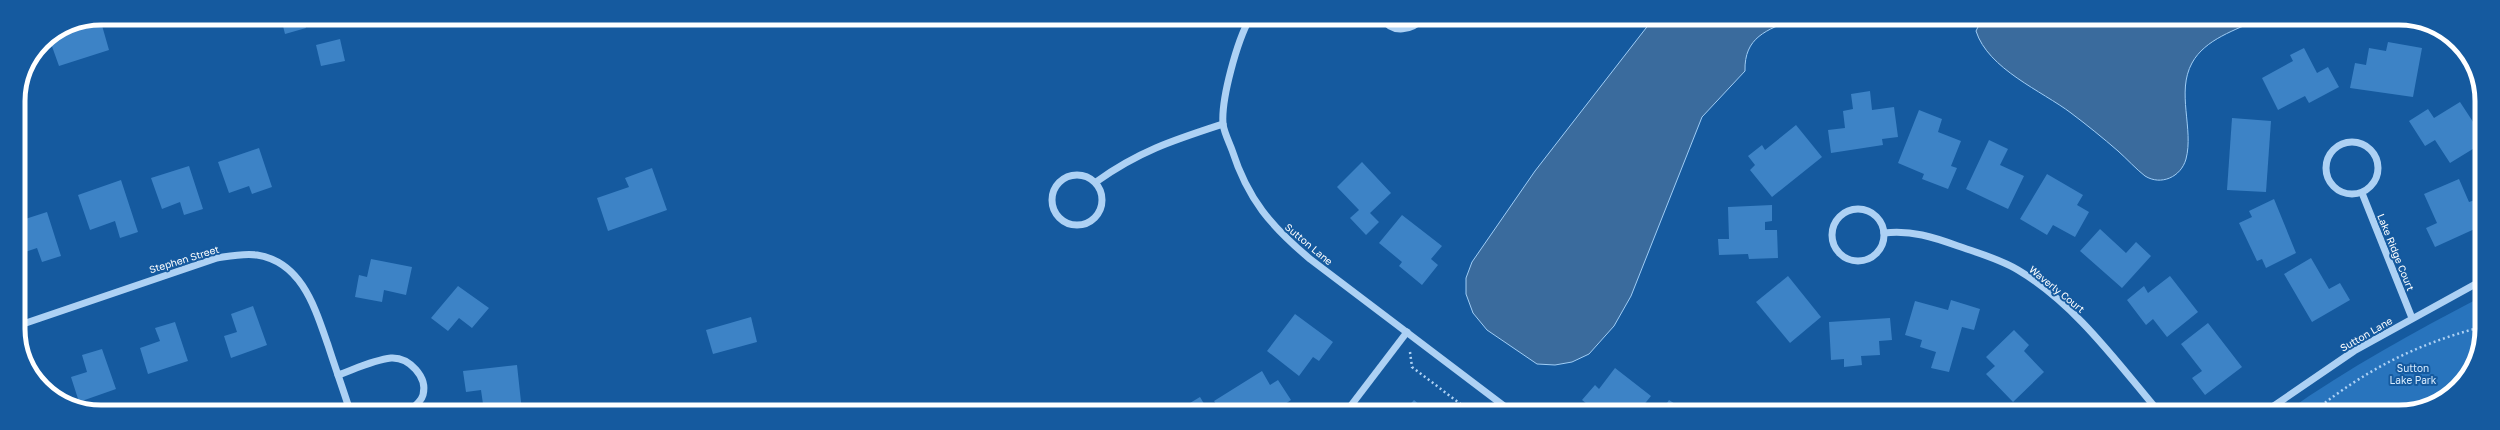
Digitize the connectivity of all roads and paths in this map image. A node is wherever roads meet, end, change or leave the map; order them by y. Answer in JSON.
{"nodes":[{"id":1,"x":1247,"y":25,"type":"edge"},
{"id":2,"x":1390,"y":25,"type":"edge"},
{"id":3,"x":1417,"y":25,"type":"edge"},
{"id":4,"x":1223,"y":124,"type":"junction"},
{"id":5,"x":1096,"y":182,"type":"junction"},
{"id":6,"x":2362,"y":193,"type":"junction"},
{"id":7,"x":1884,"y":234,"type":"junction"},
{"id":8,"x":2475,"y":284,"type":"edge"},
{"id":9,"x":2412,"y":318,"type":"junction"},
{"id":10,"x":25,"y":323,"type":"edge"},
{"id":11,"x":2475,"y":329,"type":"edge"},
{"id":12,"x":1407,"y":332,"type":"junction"},
{"id":13,"x":338,"y":375,"type":"junction"},
{"id":14,"x":348,"y":405,"type":"edge"},
{"id":15,"x":414,"y":405,"type":"edge"},
{"id":16,"x":1351,"y":405,"type":"edge"},
{"id":17,"x":1462,"y":405,"type":"edge"},
{"id":18,"x":1503,"y":405,"type":"edge"},
{"id":19,"x":2153,"y":405,"type":"edge"},
{"id":20,"x":2275,"y":405,"type":"edge"},
{"id":21,"x":2323,"y":405,"type":"edge"}],
"edges":[{"from":1,"to":4,"type":"street","name":"Sutton Lane"},
{"from":2,"to":3,"type":"street"},
{"from":4,"to":5,"type":"street"},
{"from":4,"to":12,"type":"street","name":"Sutton Lane"},
{"from":5,"to":5,"type":"street"},
{"from":6,"to":6,"type":"street"},
{"from":6,"to":9,"type":"street","name":"Lake Ridge Court"},
{"from":7,"to":7,"type":"street"},
{"from":7,"to":19,"type":"street","name":"Waverly Court"},
{"from":8,"to":9,"type":"street","name":"Sutton Lane"},
{"from":9,"to":20,"type":"street","name":"Sutton Lane"},
{"from":10,"to":13,"type":"street","name":"Stephen Street"},
{"from":11,"to":21,"type":"path"},
{"from":12,"to":16,"type":"street"},
{"from":12,"to":17,"type":"path"},
{"from":12,"to":18,"type":"street","name":"Sutton Lane"},
{"from":13,"to":14,"type":"street","name":"Stephen Street"},
{"from":13,"to":15,"type":"street"}]}
